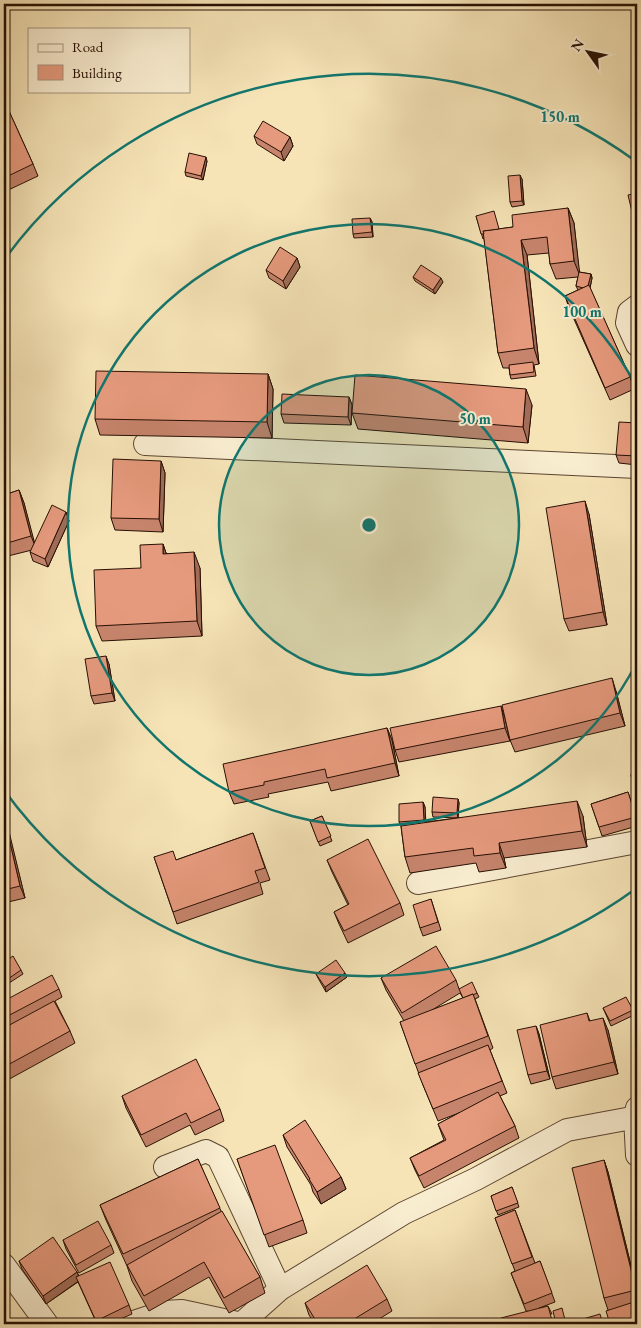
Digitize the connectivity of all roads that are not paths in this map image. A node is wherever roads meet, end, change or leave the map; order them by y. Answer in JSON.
{"nodes":[{"id":1,"x":637,"y":306,"type":"edge"},
{"id":2,"x":637,"y":346,"type":"edge"},
{"id":3,"x":145,"y":444,"type":"dead end"},
{"id":4,"x":637,"y":467,"type":"edge"},
{"id":5,"x":637,"y":842,"type":"edge"},
{"id":6,"x":418,"y":883,"type":"dead end"},
{"id":7,"x":637,"y":1114,"type":"edge"},
{"id":8,"x":637,"y":1155,"type":"edge"},
{"id":9,"x":165,"y":1167,"type":"dead end"},
{"id":10,"x":4,"y":1265,"type":"edge"},
{"id":11,"x":280,"y":1289,"type":"junction"},
{"id":12,"x":47,"y":1324,"type":"edge"},
{"id":13,"x":128,"y":1324,"type":"edge"},
{"id":14,"x":242,"y":1324,"type":"edge"}],
"edges":[{"from":1,"to":2,"type":"street"},
{"from":3,"to":4,"type":"street"},
{"from":5,"to":6,"type":"street"},
{"from":7,"to":8,"type":"street"},
{"from":7,"to":11,"type":"street"},
{"from":9,"to":11,"type":"street"},
{"from":10,"to":12,"type":"street"},
{"from":11,"to":14,"type":"street"},
{"from":13,"to":14,"type":"street"}]}
